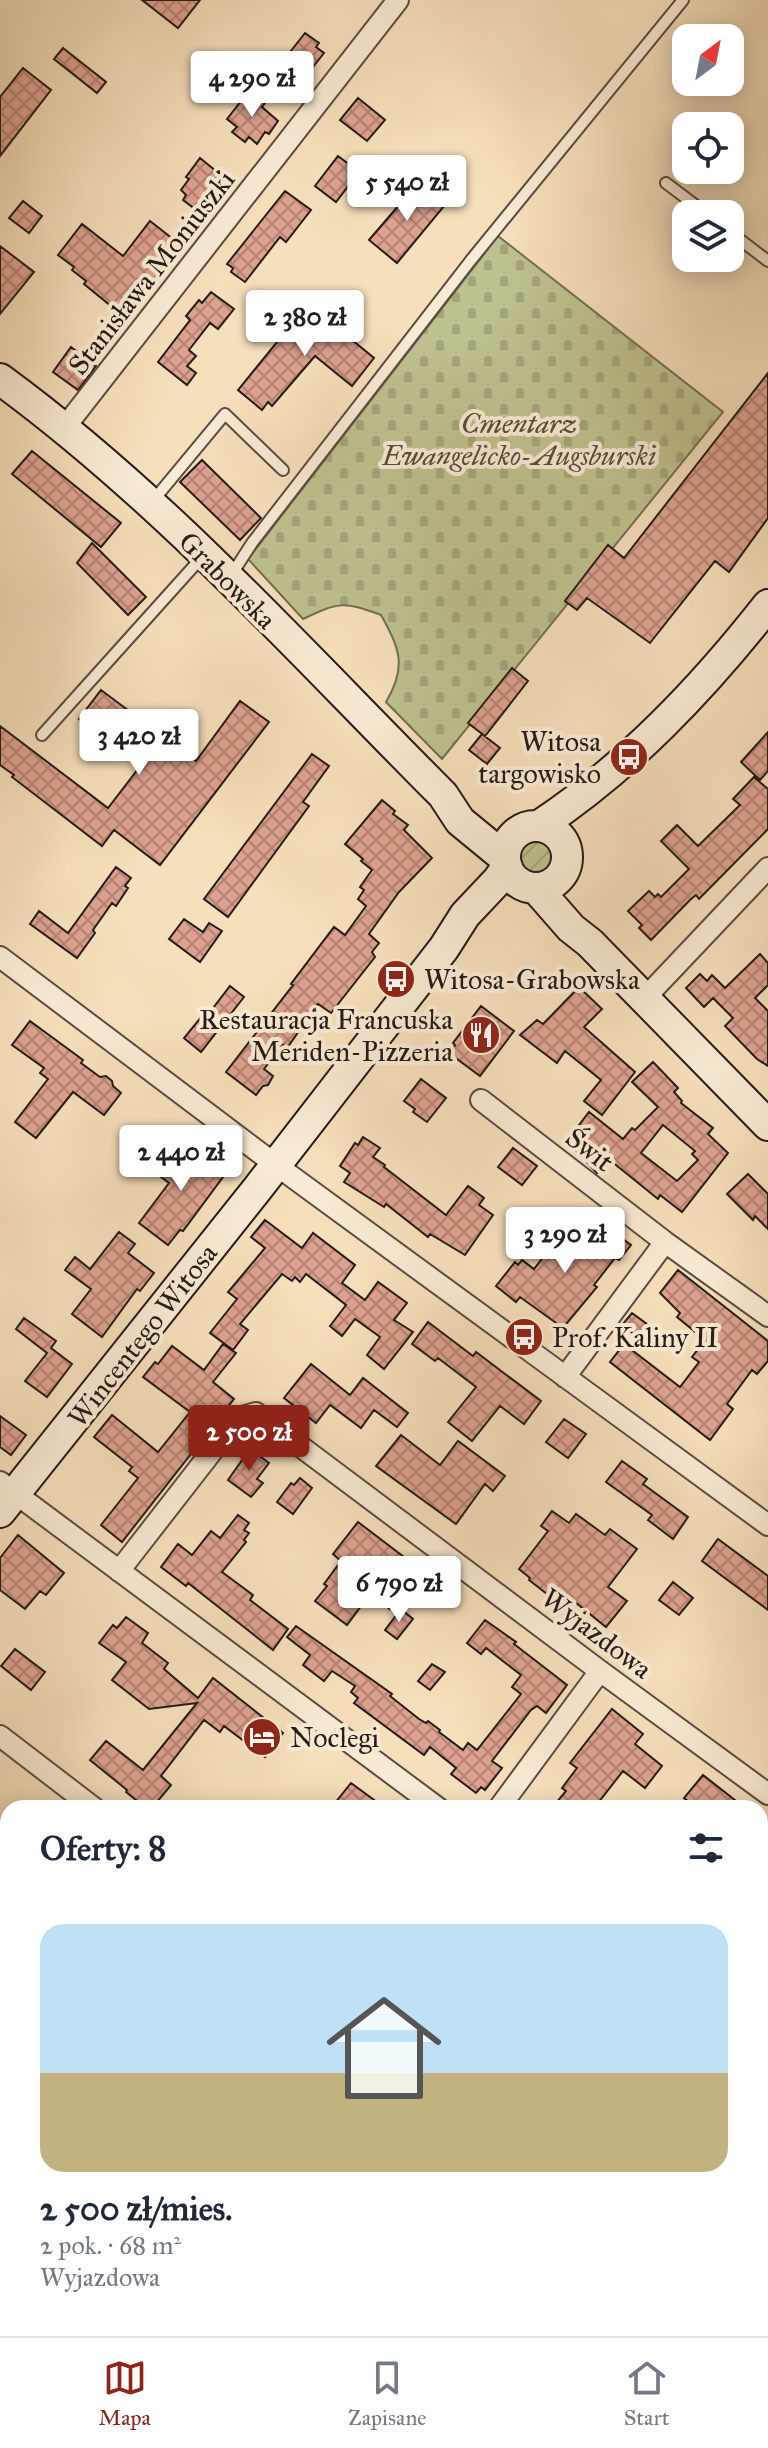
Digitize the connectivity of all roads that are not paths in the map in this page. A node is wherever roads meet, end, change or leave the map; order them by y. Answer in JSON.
{"nodes":[{"id":1,"x":398,"y":0,"type":"edge"},
{"id":2,"x":683,"y":0,"type":"edge"},
{"id":3,"x":666,"y":183,"type":"dead end"},
{"id":4,"x":688,"y":200,"type":"edge"},
{"id":5,"x":744,"y":243,"type":"edge"},
{"id":6,"x":768,"y":261,"type":"edge"},
{"id":7,"x":0,"y":379,"type":"edge"},
{"id":8,"x":65,"y":427,"type":"junction"},
{"id":9,"x":283,"y":470,"type":"dead end"},
{"id":10,"x":150,"y":504,"type":"junction"},
{"id":11,"x":204,"y":555,"type":"junction"},
{"id":12,"x":229,"y":579,"type":"junction"},
{"id":13,"x":768,"y":605,"type":"edge"},
{"id":14,"x":42,"y":735,"type":"dead end"},
{"id":15,"x":532,"y":861,"type":"junction"},
{"id":16,"x":768,"y":868,"type":"edge"},
{"id":17,"x":0,"y":957,"type":"edge"},
{"id":18,"x":644,"y":999,"type":"junction"},
{"id":19,"x":481,"y":1100,"type":"dead end"},
{"id":20,"x":768,"y":1125,"type":"edge"},
{"id":21,"x":276,"y":1165,"type":"junction"},
{"id":22,"x":665,"y":1242,"type":"junction"},
{"id":23,"x":768,"y":1316,"type":"edge"},
{"id":24,"x":565,"y":1377,"type":"junction"},
{"id":25,"x":5,"y":1496,"type":"edge"},
{"id":26,"x":768,"y":1525,"type":"edge"},
{"id":27,"x":119,"y":1571,"type":"junction"},
{"id":28,"x":600,"y":1671,"type":"junction"},
{"id":29,"x":0,"y":1736,"type":"edge"},
{"id":30,"x":768,"y":1794,"type":"edge"},
{"id":31,"x":84,"y":1800,"type":"edge"},
{"id":32,"x":427,"y":1800,"type":"edge"},
{"id":33,"x":505,"y":1800,"type":"edge"}],
"edges":[{"from":1,"to":8,"type":"street","name":"Stanisława Moniuszki"},
{"from":2,"to":12,"type":"lane"},
{"from":3,"to":4,"type":"lane"},
{"from":5,"to":6,"type":"lane"},
{"from":7,"to":8,"type":"street","name":"Grabowska"},
{"from":8,"to":10,"type":"street","name":"Grabowska"},
{"from":9,"to":10,"type":"lane"},
{"from":10,"to":11,"type":"street","name":"Grabowska"},
{"from":11,"to":12,"type":"street","name":"Grabowska"},
{"from":11,"to":14,"type":"lane"},
{"from":12,"to":15,"type":"street","name":"Grabowska"},
{"from":13,"to":15,"type":"street","name":"Wincentego Witosa"},
{"from":15,"to":18,"type":"street","name":"Grabowska"},
{"from":15,"to":21,"type":"street","name":"Wincentego Witosa"},
{"from":16,"to":18,"type":"street"},
{"from":17,"to":21,"type":"street"},
{"from":18,"to":20,"type":"street","name":"Grabowska"},
{"from":19,"to":22,"type":"street","name":"Świt"},
{"from":21,"to":24,"type":"street"},
{"from":21,"to":25,"type":"street","name":"Wincentego Witosa"},
{"from":22,"to":23,"type":"street","name":"Świt"},
{"from":22,"to":24,"type":"street"},
{"from":24,"to":26,"type":"street"},
{"from":25,"to":27,"type":"street"},
{"from":27,"to":28,"type":"street","name":"Wyjazdowa"},
{"from":27,"to":32,"type":"street"},
{"from":28,"to":30,"type":"street","name":"Wyjazdowa"},
{"from":28,"to":33,"type":"street"},
{"from":29,"to":31,"type":"street"}]}
